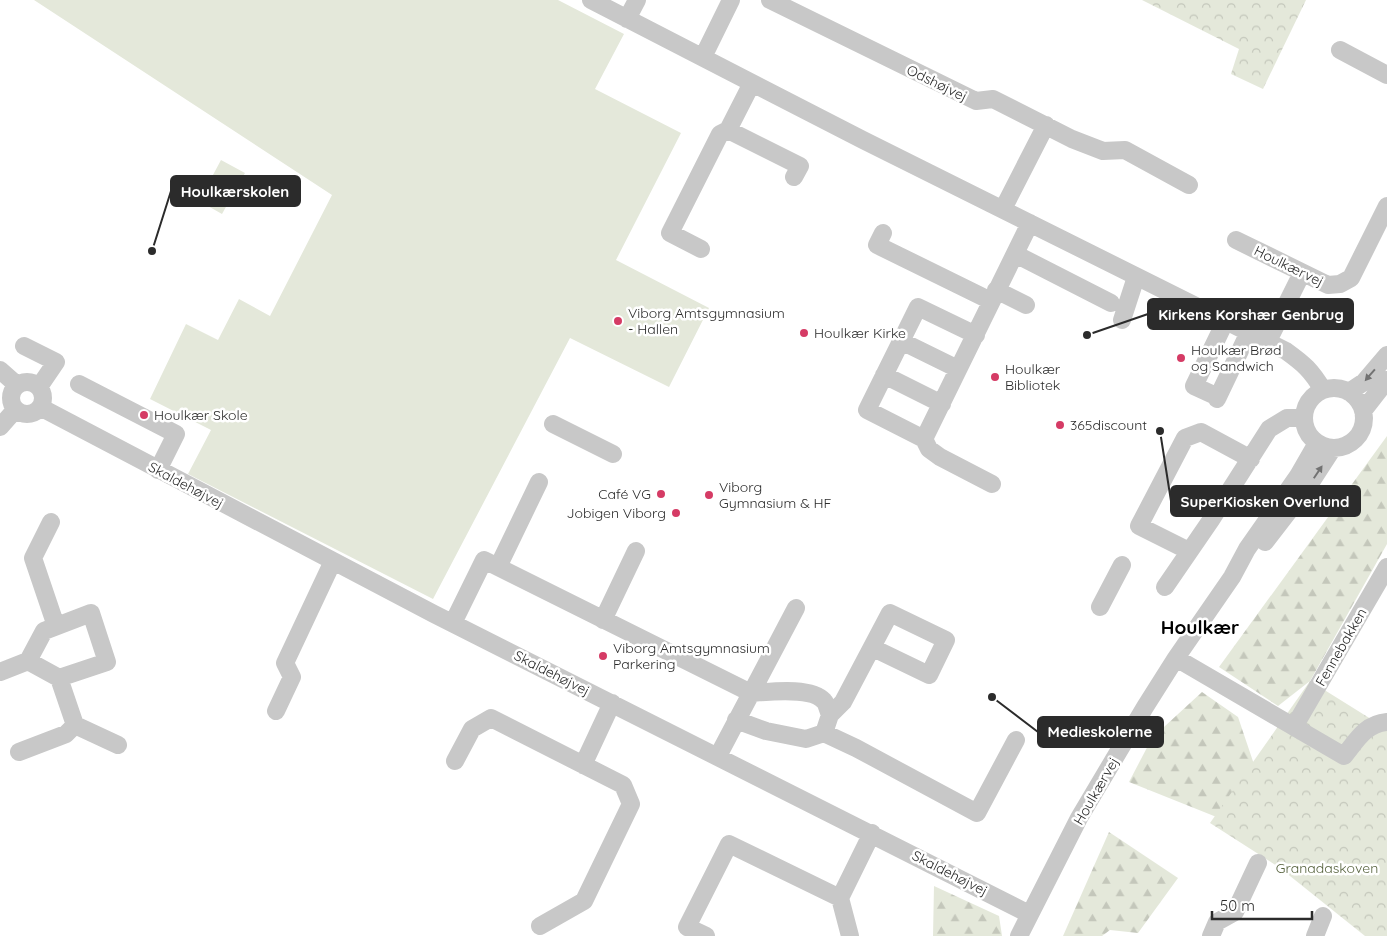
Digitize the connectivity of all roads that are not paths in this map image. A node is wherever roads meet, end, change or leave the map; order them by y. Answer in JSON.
{"nodes":[{"id":1,"x":590,"y":0,"type":"edge"},
{"id":2,"x":636,"y":0,"type":"edge"},
{"id":3,"x":731,"y":0,"type":"edge"},
{"id":4,"x":770,"y":0,"type":"edge"},
{"id":5,"x":627,"y":19,"type":"junction"},
{"id":6,"x":1340,"y":50,"type":"dead end"},
{"id":7,"x":703,"y":57,"type":"junction"},
{"id":8,"x":1387,"y":75,"type":"edge"},
{"id":9,"x":752,"y":82,"type":"junction"},
{"id":10,"x":1046,"y":125,"type":"junction"},
{"id":11,"x":728,"y":130,"type":"junction"},
{"id":12,"x":794,"y":177,"type":"dead end"},
{"id":13,"x":1189,"y":185,"type":"dead end"},
{"id":14,"x":1387,"y":206,"type":"edge"},
{"id":15,"x":1003,"y":209,"type":"junction"},
{"id":16,"x":1030,"y":223,"type":"junction"},
{"id":17,"x":883,"y":233,"type":"dead end"},
{"id":18,"x":1236,"y":240,"type":"dead end"},
{"id":19,"x":701,"y":249,"type":"dead end"},
{"id":20,"x":1015,"y":254,"type":"junction"},
{"id":21,"x":1302,"y":273,"type":"junction"},
{"id":22,"x":1136,"y":277,"type":"junction"},
{"id":23,"x":994,"y":295,"type":"junction"},
{"id":24,"x":1111,"y":302,"type":"dead end"},
{"id":25,"x":1026,"y":305,"type":"dead end"},
{"id":26,"x":1122,"y":320,"type":"dead end"},
{"id":27,"x":1225,"y":322,"type":"junction"},
{"id":28,"x":1248,"y":334,"type":"junction"},
{"id":29,"x":976,"y":335,"type":"junction"},
{"id":30,"x":901,"y":341,"type":"junction"},
{"id":31,"x":1267,"y":343,"type":"junction"},
{"id":32,"x":24,"y":346,"type":"dead end"},
{"id":33,"x":1387,"y":355,"type":"edge"},
{"id":34,"x":958,"y":369,"type":"junction"},
{"id":35,"x":0,"y":370,"type":"edge"},
{"id":36,"x":884,"y":375,"type":"junction"},
{"id":37,"x":1387,"y":380,"type":"edge"},
{"id":38,"x":79,"y":384,"type":"dead end"},
{"id":39,"x":17,"y":385,"type":"junction"},
{"id":40,"x":39,"y":387,"type":"junction"},
{"id":41,"x":1323,"y":390,"type":"junction"},
{"id":42,"x":1349,"y":392,"type":"junction"},
{"id":43,"x":942,"y":404,"type":"junction"},
{"id":44,"x":40,"y":408,"type":"junction"},
{"id":45,"x":15,"y":410,"type":"junction"},
{"id":46,"x":1363,"y":411,"type":"junction"},
{"id":47,"x":1304,"y":418,"type":"junction"},
{"id":48,"x":553,"y":424,"type":"dead end"},
{"id":49,"x":0,"y":427,"type":"edge"},
{"id":50,"x":924,"y":439,"type":"junction"},
{"id":51,"x":1325,"y":445,"type":"junction"},
{"id":52,"x":613,"y":454,"type":"dead end"},
{"id":53,"x":1251,"y":458,"type":"junction"},
{"id":54,"x":158,"y":470,"type":"junction"},
{"id":55,"x":539,"y":482,"type":"dead end"},
{"id":56,"x":992,"y":484,"type":"dead end"},
{"id":57,"x":51,"y":522,"type":"dead end"},
{"id":58,"x":636,"y":551,"type":"dead end"},
{"id":59,"x":1189,"y":551,"type":"junction"},
{"id":60,"x":333,"y":561,"type":"junction"},
{"id":61,"x":1122,"y":565,"type":"dead end"},
{"id":62,"x":498,"y":567,"type":"junction"},
{"id":63,"x":1387,"y":567,"type":"edge"},
{"id":64,"x":1165,"y":587,"type":"dead end"},
{"id":65,"x":796,"y":608,"type":"dead end"},
{"id":66,"x":1100,"y":608,"type":"dead end"},
{"id":67,"x":603,"y":620,"type":"junction"},
{"id":68,"x":453,"y":623,"type":"junction"},
{"id":69,"x":56,"y":626,"type":"junction"},
{"id":70,"x":873,"y":648,"type":"dead end"},
{"id":71,"x":1176,"y":658,"type":"junction"},
{"id":72,"x":28,"y":661,"type":"junction"},
{"id":73,"x":0,"y":672,"type":"edge"},
{"id":74,"x":59,"y":678,"type":"junction"},
{"id":75,"x":751,"y":693,"type":"junction"},
{"id":76,"x":612,"y":703,"type":"junction"},
{"id":77,"x":276,"y":710,"type":"dead end"},
{"id":78,"x":830,"y":716,"type":"junction"},
{"id":79,"x":736,"y":720,"type":"junction"},
{"id":80,"x":1387,"y":722,"type":"edge"},
{"id":81,"x":75,"y":725,"type":"junction"},
{"id":82,"x":1294,"y":727,"type":"junction"},
{"id":83,"x":824,"y":733,"type":"junction"},
{"id":84,"x":1016,"y":740,"type":"dead end"},
{"id":85,"x":118,"y":745,"type":"dead end"},
{"id":86,"x":20,"y":752,"type":"dead end"},
{"id":87,"x":718,"y":756,"type":"junction"},
{"id":88,"x":455,"y":761,"type":"dead end"},
{"id":89,"x":583,"y":765,"type":"junction"},
{"id":90,"x":872,"y":833,"type":"junction"},
{"id":91,"x":1258,"y":863,"type":"dead end"},
{"id":92,"x":840,"y":898,"type":"junction"},
{"id":93,"x":1029,"y":914,"type":"junction"},
{"id":94,"x":1323,"y":916,"type":"dead end"},
{"id":95,"x":540,"y":926,"type":"dead end"},
{"id":96,"x":706,"y":936,"type":"edge"},
{"id":97,"x":850,"y":936,"type":"edge"},
{"id":98,"x":1019,"y":936,"type":"edge"},
{"id":99,"x":1211,"y":936,"type":"edge"},
{"id":100,"x":1315,"y":936,"type":"edge"}],
"edges":[{"from":1,"to":5,"type":"street"},
{"from":2,"to":5,"type":"street"},
{"from":3,"to":7,"type":"street"},
{"from":4,"to":10,"type":"street","name":"Odshøjvej"},
{"from":5,"to":7,"type":"street"},
{"from":6,"to":8,"type":"street"},
{"from":7,"to":9,"type":"street"},
{"from":9,"to":11,"type":"street"},
{"from":9,"to":15,"type":"street"},
{"from":10,"to":13,"type":"street","name":"Odshøjvej"},
{"from":10,"to":15,"type":"street"},
{"from":11,"to":12,"type":"street"},
{"from":11,"to":19,"type":"street"},
{"from":14,"to":21,"type":"street","name":"Houlkærvej"},
{"from":15,"to":16,"type":"street"},
{"from":16,"to":20,"type":"street"},
{"from":16,"to":22,"type":"street"},
{"from":17,"to":23,"type":"street"},
{"from":18,"to":21,"type":"street","name":"Houlkærvej"},
{"from":20,"to":23,"type":"street"},
{"from":20,"to":24,"type":"street"},
{"from":21,"to":31,"type":"street"},
{"from":22,"to":26,"type":"street"},
{"from":22,"to":27,"type":"street"},
{"from":23,"to":25,"type":"street"},
{"from":23,"to":29,"type":"street"},
{"from":27,"to":28,"type":"street"},
{"from":27,"to":28,"type":"street"},
{"from":28,"to":31,"type":"street"},
{"from":29,"to":30,"type":"street"},
{"from":29,"to":34,"type":"street"},
{"from":30,"to":34,"type":"street"},
{"from":30,"to":36,"type":"street"},
{"from":31,"to":41,"type":"street"},
{"from":32,"to":40,"type":"street"},
{"from":33,"to":42,"type":"street","one_way":true},
{"from":34,"to":43,"type":"street"},
{"from":35,"to":39,"type":"street"},
{"from":36,"to":43,"type":"street"},
{"from":36,"to":50,"type":"street"},
{"from":37,"to":46,"type":"street"},
{"from":38,"to":54,"type":"street"},
{"from":39,"to":40,"type":"street"},
{"from":39,"to":45,"type":"street"},
{"from":40,"to":44,"type":"street"},
{"from":41,"to":42,"type":"street"},
{"from":41,"to":47,"type":"street"},
{"from":42,"to":46,"type":"street"},
{"from":43,"to":50,"type":"street"},
{"from":44,"to":45,"type":"street"},
{"from":44,"to":54,"type":"street","name":"Skaldehøjvej"},
{"from":45,"to":49,"type":"street"},
{"from":46,"to":51,"type":"street"},
{"from":47,"to":51,"type":"street"},
{"from":47,"to":53,"type":"street"},
{"from":48,"to":52,"type":"street"},
{"from":50,"to":56,"type":"street"},
{"from":51,"to":71,"type":"street","name":"Houlkærvej"},
{"from":53,"to":59,"type":"street"},
{"from":53,"to":59,"type":"street"},
{"from":54,"to":60,"type":"street","name":"Skaldehøjvej"},
{"from":55,"to":62,"type":"street"},
{"from":57,"to":69,"type":"street"},
{"from":58,"to":67,"type":"street"},
{"from":59,"to":64,"type":"street"},
{"from":60,"to":68,"type":"street","name":"Skaldehøjvej"},
{"from":60,"to":77,"type":"street"},
{"from":61,"to":66,"type":"street"},
{"from":62,"to":67,"type":"street"},
{"from":62,"to":68,"type":"street"},
{"from":63,"to":82,"type":"street","name":"Fennebakken"},
{"from":65,"to":75,"type":"street"},
{"from":67,"to":75,"type":"street"},
{"from":68,"to":76,"type":"street","name":"Skaldehøjvej"},
{"from":69,"to":72,"type":"street"},
{"from":69,"to":74,"type":"street"},
{"from":70,"to":78,"type":"street"},
{"from":71,"to":82,"type":"street"},
{"from":71,"to":93,"type":"street","name":"Houlkærvej"},
{"from":72,"to":73,"type":"street"},
{"from":72,"to":74,"type":"street"},
{"from":74,"to":81,"type":"street"},
{"from":75,"to":78,"type":"street"},
{"from":75,"to":79,"type":"street"},
{"from":76,"to":87,"type":"street","name":"Skaldehøjvej"},
{"from":76,"to":89,"type":"street"},
{"from":78,"to":83,"type":"street"},
{"from":79,"to":83,"type":"street"},
{"from":79,"to":87,"type":"street"},
{"from":80,"to":82,"type":"street"},
{"from":81,"to":85,"type":"street"},
{"from":81,"to":86,"type":"street"},
{"from":83,"to":84,"type":"street"},
{"from":87,"to":90,"type":"street","name":"Skaldehøjvej"},
{"from":88,"to":89,"type":"street"},
{"from":89,"to":95,"type":"street"},
{"from":90,"to":92,"type":"street"},
{"from":90,"to":93,"type":"street","name":"Skaldehøjvej"},
{"from":91,"to":99,"type":"street"},
{"from":92,"to":96,"type":"street"},
{"from":92,"to":97,"type":"street"},
{"from":93,"to":98,"type":"street","name":"Houlkærvej"},
{"from":94,"to":100,"type":"street"}]}
